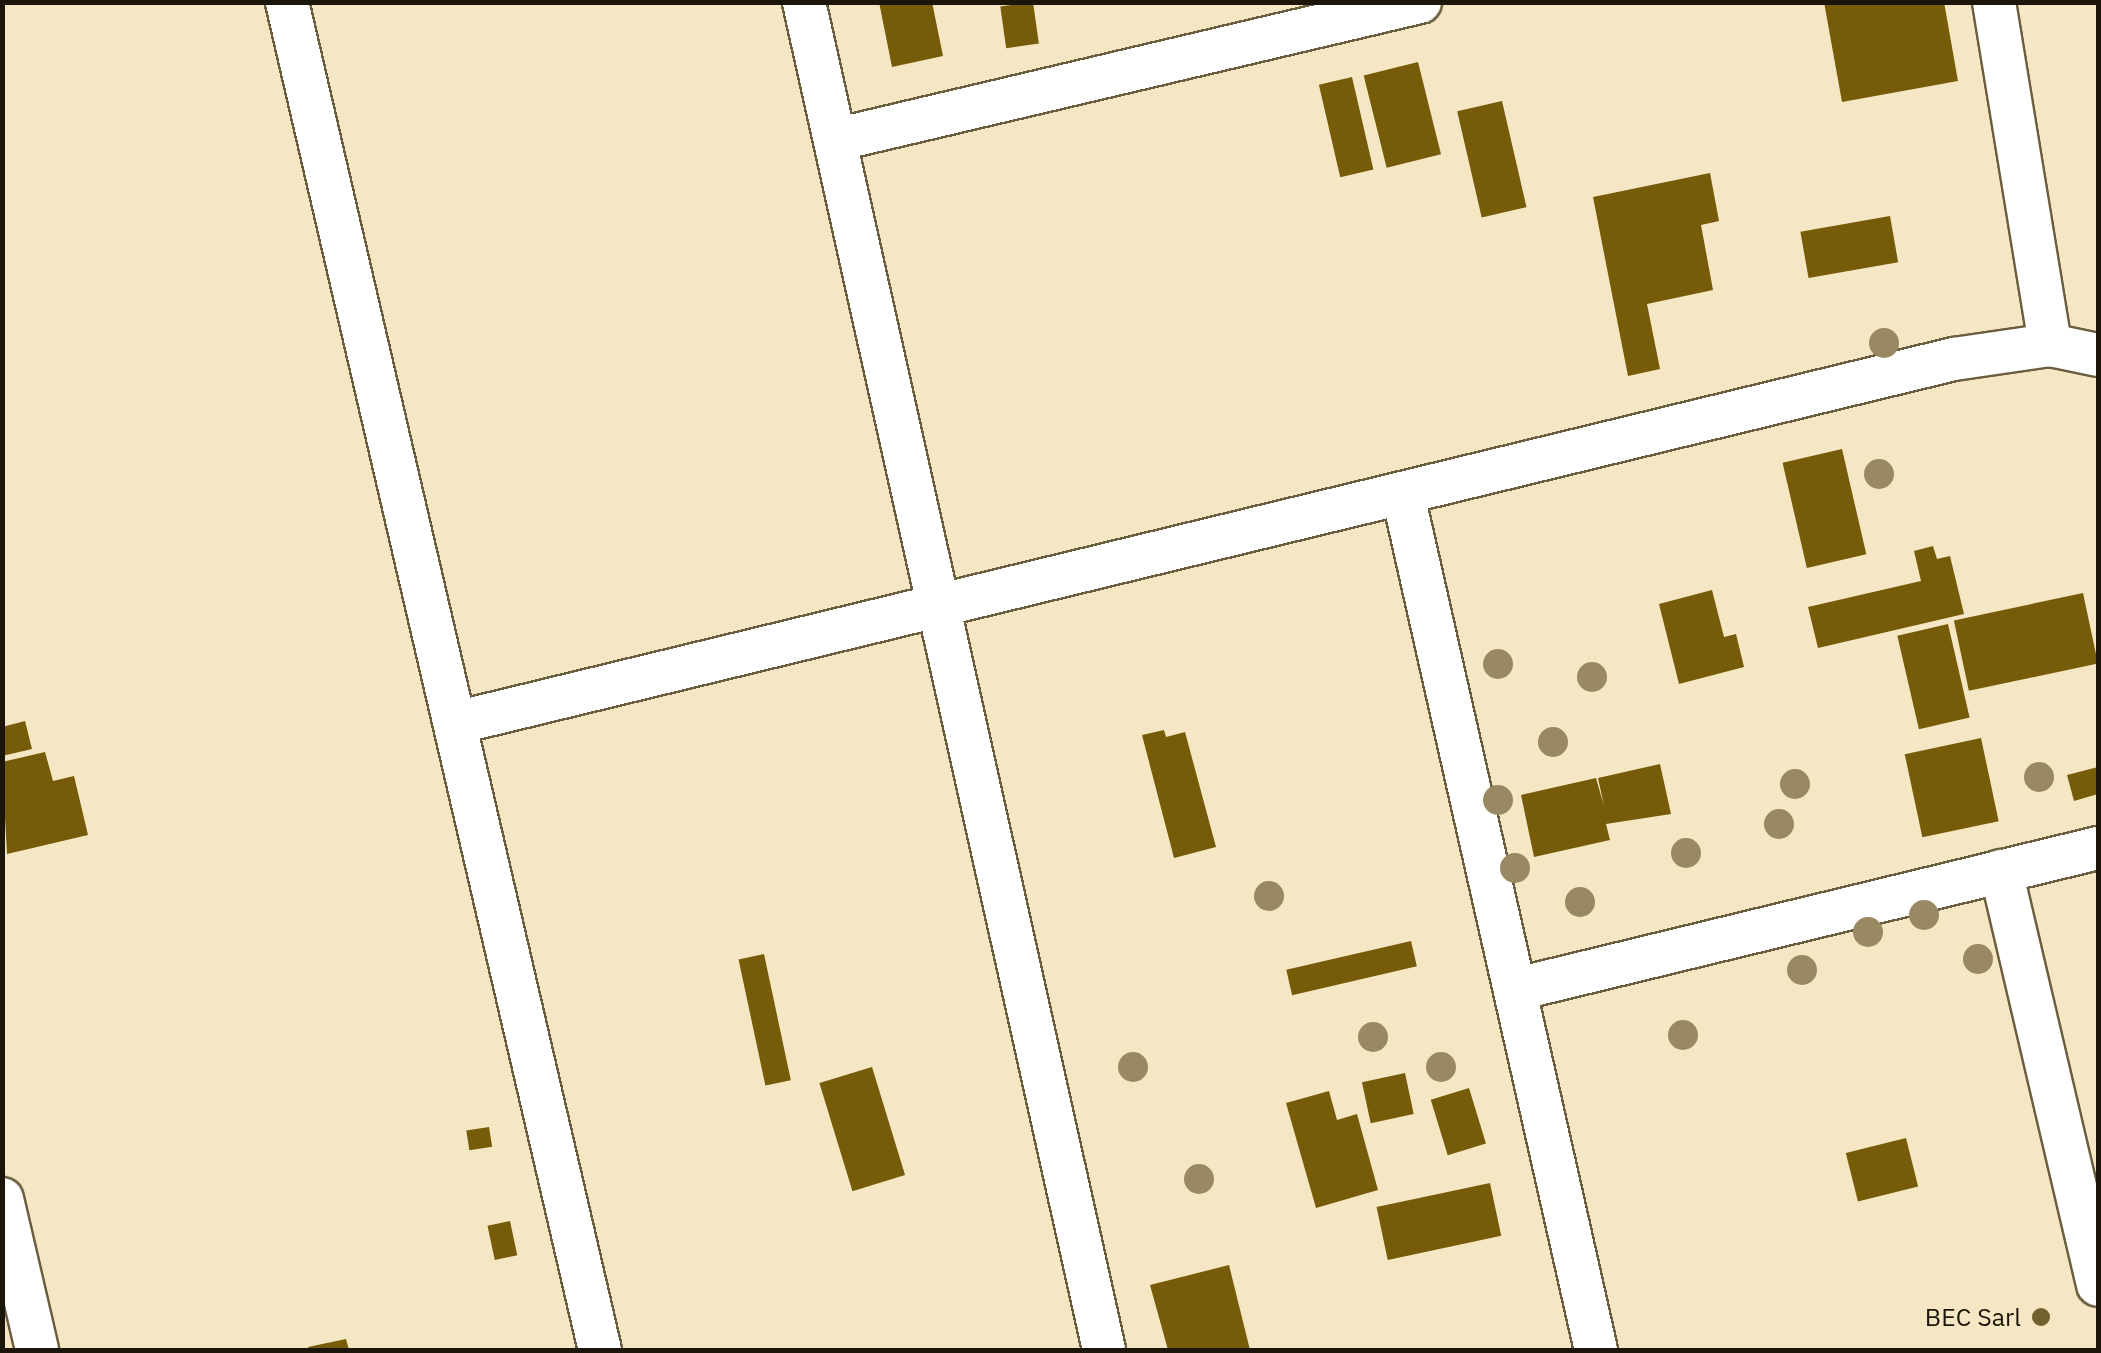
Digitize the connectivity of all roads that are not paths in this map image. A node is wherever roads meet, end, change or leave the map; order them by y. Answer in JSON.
{"nodes":[{"id":1,"x":288,"y":2,"type":"edge"},
{"id":2,"x":804,"y":2,"type":"edge"},
{"id":3,"x":1420,"y":2,"type":"edge"},
{"id":4,"x":1994,"y":2,"type":"edge"},
{"id":5,"x":840,"y":139,"type":"junction"},
{"id":6,"x":2050,"y":345,"type":"junction"},
{"id":7,"x":2098,"y":355,"type":"edge"},
{"id":8,"x":1403,"y":495,"type":"junction"},
{"id":9,"x":941,"y":608,"type":"junction"},
{"id":10,"x":455,"y":723,"type":"junction"},
{"id":11,"x":2098,"y":848,"type":"edge"},
{"id":12,"x":2001,"y":871,"type":"junction"},
{"id":13,"x":1517,"y":989,"type":"junction"},
{"id":14,"x":2,"y":1200,"type":"edge"},
{"id":15,"x":2098,"y":1285,"type":"edge"},
{"id":16,"x":37,"y":1350,"type":"edge"},
{"id":17,"x":600,"y":1350,"type":"edge"},
{"id":18,"x":1104,"y":1350,"type":"edge"},
{"id":19,"x":1596,"y":1350,"type":"edge"}],
"edges":[{"from":1,"to":10,"type":"street"},
{"from":2,"to":5,"type":"street"},
{"from":3,"to":5,"type":"street"},
{"from":4,"to":6,"type":"street"},
{"from":5,"to":9,"type":"street"},
{"from":6,"to":7,"type":"street"},
{"from":6,"to":8,"type":"street"},
{"from":8,"to":9,"type":"street"},
{"from":8,"to":13,"type":"street"},
{"from":9,"to":10,"type":"street"},
{"from":9,"to":18,"type":"street"},
{"from":10,"to":17,"type":"street"},
{"from":11,"to":12,"type":"street"},
{"from":12,"to":13,"type":"street"},
{"from":12,"to":15,"type":"street"},
{"from":13,"to":19,"type":"street"},
{"from":14,"to":16,"type":"street"}]}
